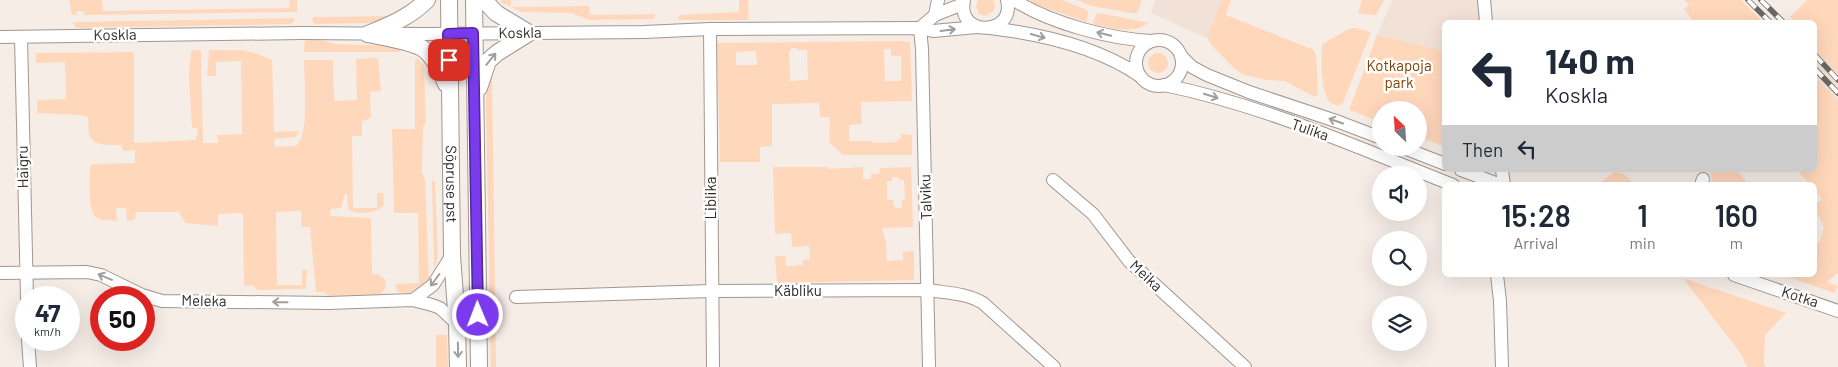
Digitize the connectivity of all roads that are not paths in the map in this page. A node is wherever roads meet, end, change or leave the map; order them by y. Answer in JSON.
{"nodes":[{"id":1,"x":427,"y":0,"type":"edge"},
{"id":2,"x":449,"y":0,"type":"edge"},
{"id":3,"x":474,"y":0,"type":"edge"},
{"id":4,"x":484,"y":0,"type":"edge"},
{"id":5,"x":938,"y":0,"type":"edge"},
{"id":6,"x":1007,"y":0,"type":"edge"},
{"id":7,"x":1014,"y":0,"type":"edge"},
{"id":8,"x":1484,"y":0,"type":"edge"},
{"id":9,"x":964,"y":2,"type":"edge"},
{"id":10,"x":935,"y":15,"type":"junction"},
{"id":11,"x":1486,"y":20,"type":"edge"},
{"id":12,"x":977,"y":27,"type":"junction"},
{"id":13,"x":920,"y":28,"type":"junction"},
{"id":14,"x":990,"y":28,"type":"junction"},
{"id":15,"x":710,"y":29,"type":"junction"},
{"id":16,"x":473,"y":33,"type":"junction"},
{"id":17,"x":529,"y":33,"type":"junction"},
{"id":18,"x":368,"y":34,"type":"junction"},
{"id":19,"x":448,"y":34,"type":"junction"},
{"id":20,"x":0,"y":37,"type":"edge"},
{"id":21,"x":21,"y":37,"type":"junction"},
{"id":22,"x":1152,"y":41,"type":"junction"},
{"id":23,"x":1181,"y":56,"type":"junction"},
{"id":24,"x":1140,"y":76,"type":"junction"},
{"id":25,"x":1164,"y":85,"type":"junction"},
{"id":26,"x":450,"y":92,"type":"junction"},
{"id":27,"x":474,"y":103,"type":"junction"},
{"id":28,"x":1372,"y":135,"type":"edge"},
{"id":29,"x":1372,"y":149,"type":"edge"},
{"id":30,"x":1391,"y":156,"type":"edge"},
{"id":31,"x":1424,"y":156,"type":"edge"},
{"id":32,"x":1442,"y":163,"type":"edge"},
{"id":33,"x":1467,"y":172,"type":"edge"},
{"id":34,"x":1053,"y":180,"type":"dead end"},
{"id":35,"x":1447,"y":182,"type":"edge"},
{"id":36,"x":1495,"y":182,"type":"edge"},
{"id":37,"x":452,"y":255,"type":"junction"},
{"id":38,"x":26,"y":272,"type":"junction"},
{"id":39,"x":0,"y":273,"type":"edge"},
{"id":40,"x":1497,"y":277,"type":"edge"},
{"id":41,"x":1504,"y":277,"type":"edge"},
{"id":42,"x":1740,"y":277,"type":"edge"},
{"id":43,"x":27,"y":286,"type":"edge"},
{"id":44,"x":928,"y":290,"type":"junction"},
{"id":45,"x":711,"y":291,"type":"junction"},
{"id":46,"x":516,"y":297,"type":"dead end"},
{"id":47,"x":413,"y":300,"type":"junction"},
{"id":48,"x":1500,"y":301,"type":"junction"},
{"id":49,"x":1838,"y":311,"type":"edge"},
{"id":50,"x":458,"y":324,"type":"junction"},
{"id":51,"x":29,"y":351,"type":"edge"},
{"id":52,"x":30,"y":367,"type":"edge"},
{"id":53,"x":458,"y":367,"type":"edge"},
{"id":54,"x":479,"y":367,"type":"edge"},
{"id":55,"x":713,"y":367,"type":"edge"},
{"id":56,"x":929,"y":367,"type":"edge"},
{"id":57,"x":1054,"y":367,"type":"edge"},
{"id":58,"x":1246,"y":367,"type":"edge"},
{"id":59,"x":1502,"y":367,"type":"edge"}],
"edges":[{"from":1,"to":18,"type":"main road"},
{"from":2,"to":19,"type":"main road","name":"Sõpruse pst"},
{"from":3,"to":16,"type":"main road","name":"Sõpruse pst"},
{"from":4,"to":17,"type":"main road"},
{"from":5,"to":10,"type":"street"},
{"from":6,"to":14,"type":"street"},
{"from":22,"to":7,"type":"street","one_way":true},
{"from":8,"to":11,"type":"street"},
{"from":9,"to":10,"type":"street"},
{"from":9,"to":12,"type":"street"},
{"from":10,"to":13,"type":"street"},
{"from":13,"to":12,"type":"street","name":"Koskla","one_way":true},
{"from":12,"to":14,"type":"street","name":"Koskla"},
{"from":13,"to":15,"type":"street","name":"Koskla"},
{"from":13,"to":44,"type":"street","name":"Talviku"},
{"from":14,"to":24,"type":"street","one_way":true},
{"from":15,"to":17,"type":"street","name":"Koskla"},
{"from":15,"to":45,"type":"street","name":"Liblika"},
{"from":16,"to":17,"type":"street","name":"Koskla"},
{"from":16,"to":19,"type":"street","name":"Koskla"},
{"from":16,"to":27,"type":"main road","name":"Sõpruse pst"},
{"from":27,"to":17,"type":"main road","one_way":true},
{"from":18,"to":19,"type":"street","name":"Koskla"},
{"from":18,"to":21,"type":"street","name":"Koskla"},
{"from":18,"to":26,"type":"main road"},
{"from":19,"to":26,"type":"main road","name":"Sõpruse pst"},
{"from":20,"to":21,"type":"street","name":"Koskla"},
{"from":21,"to":38,"type":"street","name":"Haigru"},
{"from":22,"to":23,"type":"street"},
{"from":22,"to":24,"type":"street"},
{"from":23,"to":25,"type":"street"},
{"from":28,"to":23,"type":"street","name":"Tulika","one_way":true},
{"from":24,"to":25,"type":"street"},
{"from":25,"to":29,"type":"street","name":"Tulika","one_way":true},
{"from":26,"to":37,"type":"main road","name":"Sõpruse pst"},
{"from":27,"to":54,"type":"main road","name":"Sõpruse pst"},
{"from":30,"to":35,"type":"street","name":"Tulika"},
{"from":31,"to":32,"type":"street"},
{"from":33,"to":36,"type":"street"},
{"from":34,"to":58,"type":"street","name":"Meika"},
{"from":37,"to":47,"type":"street","one_way":true},
{"from":37,"to":50,"type":"main road","name":"Sõpruse pst"},
{"from":38,"to":39,"type":"street","name":"Meleka"},
{"from":38,"to":43,"type":"street","name":"Haigru"},
{"from":47,"to":38,"type":"street","name":"Meleka","one_way":true},
{"from":40,"to":48,"type":"street"},
{"from":41,"to":48,"type":"street"},
{"from":42,"to":49,"type":"street","name":"Kotka"},
{"from":44,"to":45,"type":"street","name":"Käbliku"},
{"from":44,"to":56,"type":"street","name":"Talviku"},
{"from":44,"to":57,"type":"street","name":"Käbliku"},
{"from":45,"to":46,"type":"street","name":"Käbliku"},
{"from":45,"to":55,"type":"street","name":"Liblika"},
{"from":47,"to":50,"type":"street","name":"Meleka"},
{"from":48,"to":59,"type":"street"},
{"from":50,"to":53,"type":"main road","name":"Sõpruse pst","one_way":true},
{"from":51,"to":52,"type":"street"}]}
